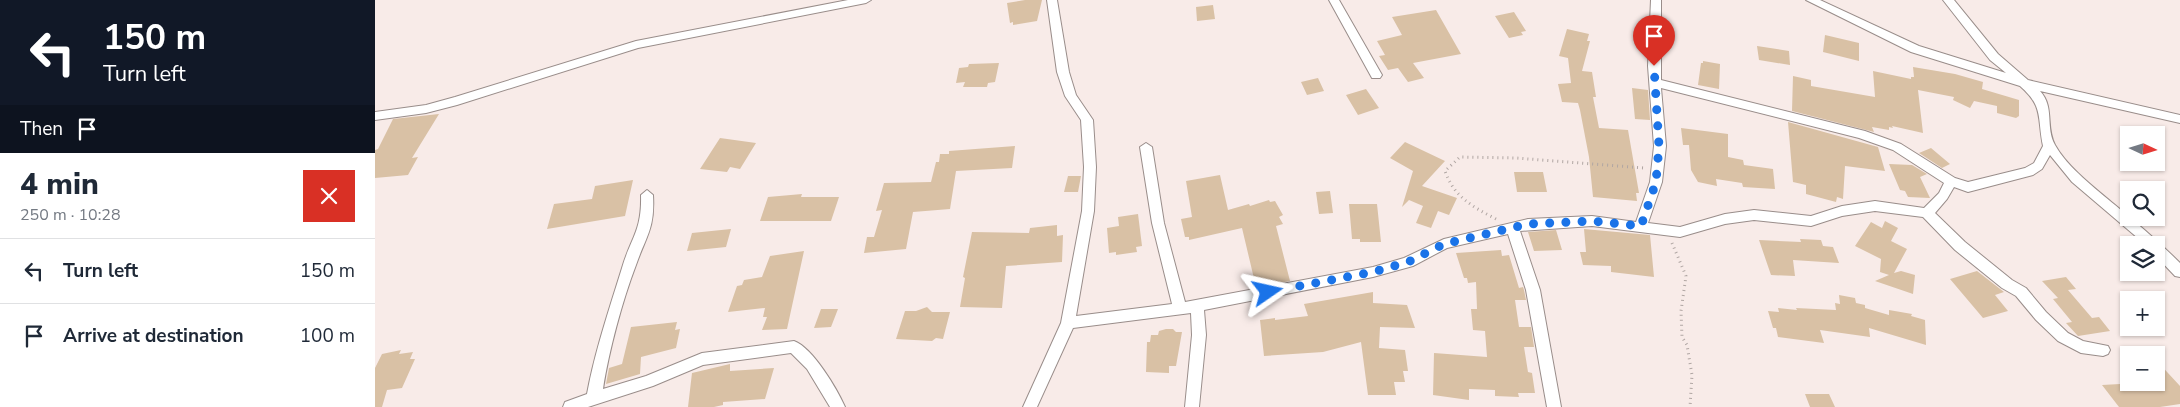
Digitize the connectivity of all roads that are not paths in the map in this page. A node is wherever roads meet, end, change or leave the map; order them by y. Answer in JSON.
{"nodes":[{"id":1,"x":866,"y":0,"type":"edge"},
{"id":2,"x":1052,"y":0,"type":"edge"},
{"id":3,"x":1334,"y":0,"type":"edge"},
{"id":4,"x":1656,"y":0,"type":"edge"},
{"id":5,"x":1811,"y":0,"type":"edge"},
{"id":6,"x":1948,"y":0,"type":"edge"},
{"id":7,"x":1376,"y":75,"type":"dead end"},
{"id":8,"x":1657,"y":83,"type":"junction"},
{"id":9,"x":2024,"y":83,"type":"junction"},
{"id":10,"x":375,"y":116,"type":"edge"},
{"id":11,"x":2180,"y":119,"type":"edge"},
{"id":12,"x":2049,"y":146,"type":"junction"},
{"id":13,"x":1146,"y":147,"type":"dead end"},
{"id":14,"x":1951,"y":181,"type":"junction"},
{"id":15,"x":647,"y":194,"type":"dead end"},
{"id":16,"x":1927,"y":213,"type":"junction"},
{"id":17,"x":1641,"y":226,"type":"junction"},
{"id":18,"x":1513,"y":228,"type":"junction"},
{"id":19,"x":2143,"y":236,"type":"edge"},
{"id":20,"x":2165,"y":256,"type":"edge"},
{"id":21,"x":2180,"y":272,"type":"edge"},
{"id":22,"x":1197,"y":306,"type":"junction"},
{"id":23,"x":1180,"y":309,"type":"junction"},
{"id":24,"x":1068,"y":323,"type":"junction"},
{"id":25,"x":2103,"y":350,"type":"dead end"},
{"id":26,"x":602,"y":399,"type":"edge"},
{"id":27,"x":570,"y":407,"type":"edge"},
{"id":28,"x":838,"y":407,"type":"edge"},
{"id":29,"x":1030,"y":407,"type":"edge"},
{"id":30,"x":1192,"y":407,"type":"edge"},
{"id":31,"x":1554,"y":407,"type":"edge"}],
"edges":[{"from":1,"to":10,"type":"street"},
{"from":2,"to":24,"type":"street"},
{"from":3,"to":7,"type":"street"},
{"from":4,"to":8,"type":"street"},
{"from":5,"to":9,"type":"street"},
{"from":6,"to":9,"type":"street"},
{"from":8,"to":14,"type":"street"},
{"from":8,"to":17,"type":"street"},
{"from":9,"to":11,"type":"street"},
{"from":9,"to":12,"type":"street"},
{"from":12,"to":14,"type":"street"},
{"from":12,"to":19,"type":"street"},
{"from":13,"to":23,"type":"street"},
{"from":14,"to":16,"type":"street"},
{"from":15,"to":26,"type":"street"},
{"from":16,"to":17,"type":"street"},
{"from":16,"to":25,"type":"street"},
{"from":17,"to":18,"type":"street"},
{"from":18,"to":22,"type":"street"},
{"from":18,"to":31,"type":"street"},
{"from":20,"to":21,"type":"street"},
{"from":22,"to":23,"type":"street"},
{"from":22,"to":30,"type":"street"},
{"from":23,"to":24,"type":"street"},
{"from":24,"to":29,"type":"street"},
{"from":26,"to":27,"type":"street"},
{"from":26,"to":28,"type":"street"}]}
